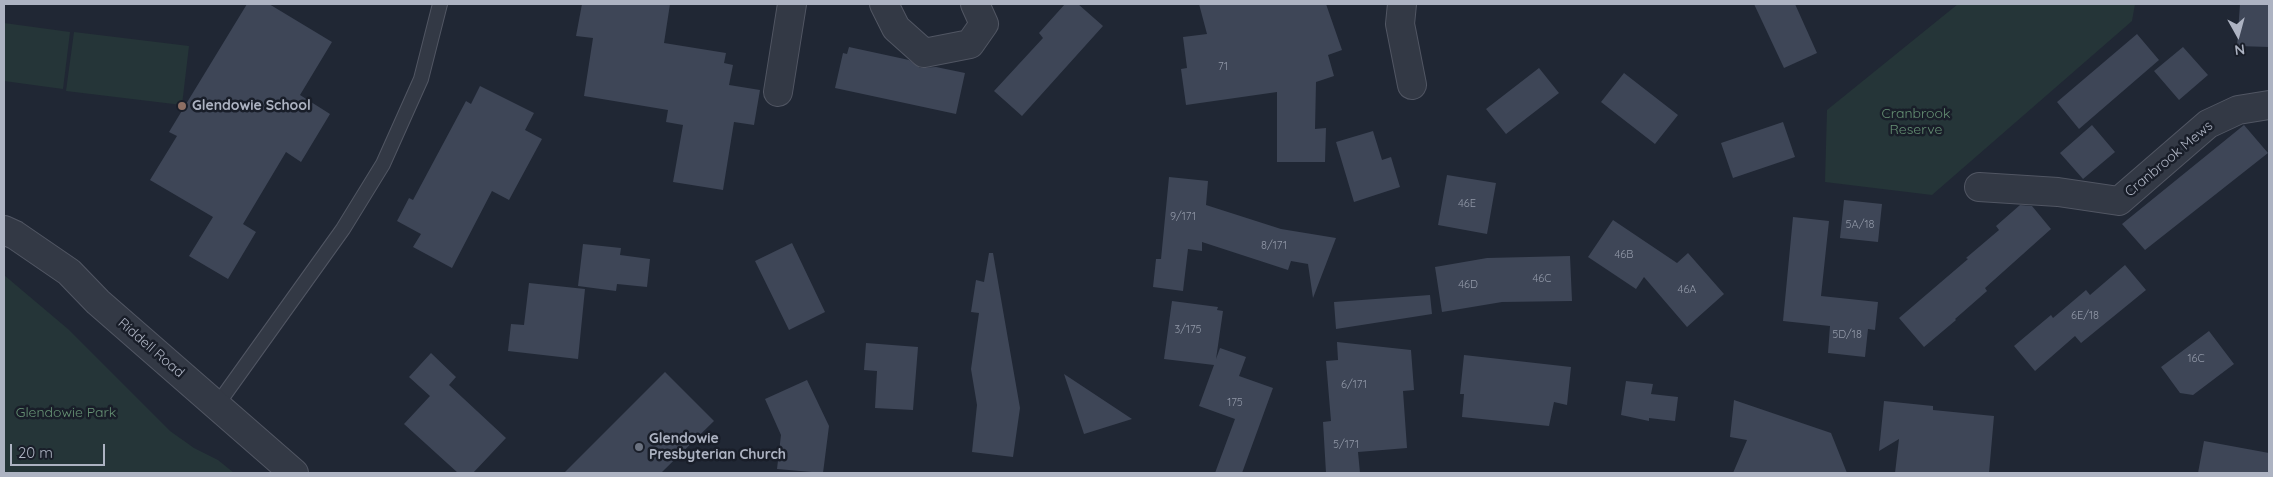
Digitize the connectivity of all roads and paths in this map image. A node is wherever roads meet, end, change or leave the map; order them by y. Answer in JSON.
{"nodes":[{"id":1,"x":440,"y":4,"type":"edge"},
{"id":2,"x":792,"y":4,"type":"edge"},
{"id":3,"x":884,"y":4,"type":"edge"},
{"id":4,"x":975,"y":4,"type":"edge"},
{"id":5,"x":1402,"y":4,"type":"edge"},
{"id":6,"x":1412,"y":85,"type":"dead end"},
{"id":7,"x":778,"y":92,"type":"dead end"},
{"id":8,"x":2269,"y":105,"type":"edge"},
{"id":9,"x":1979,"y":187,"type":"dead end"},
{"id":10,"x":4,"y":230,"type":"edge"},
{"id":11,"x":217,"y":405,"type":"junction"},
{"id":12,"x":294,"y":473,"type":"edge"}],
"edges":[{"from":1,"to":11,"type":"lane"},
{"from":2,"to":7,"type":"street"},
{"from":3,"to":4,"type":"street"},
{"from":5,"to":6,"type":"street"},
{"from":8,"to":9,"type":"street","name":"Cranbrook Mews"},
{"from":10,"to":11,"type":"street","name":"Riddell Road"},
{"from":11,"to":12,"type":"street","name":"Riddell Road"}]}
